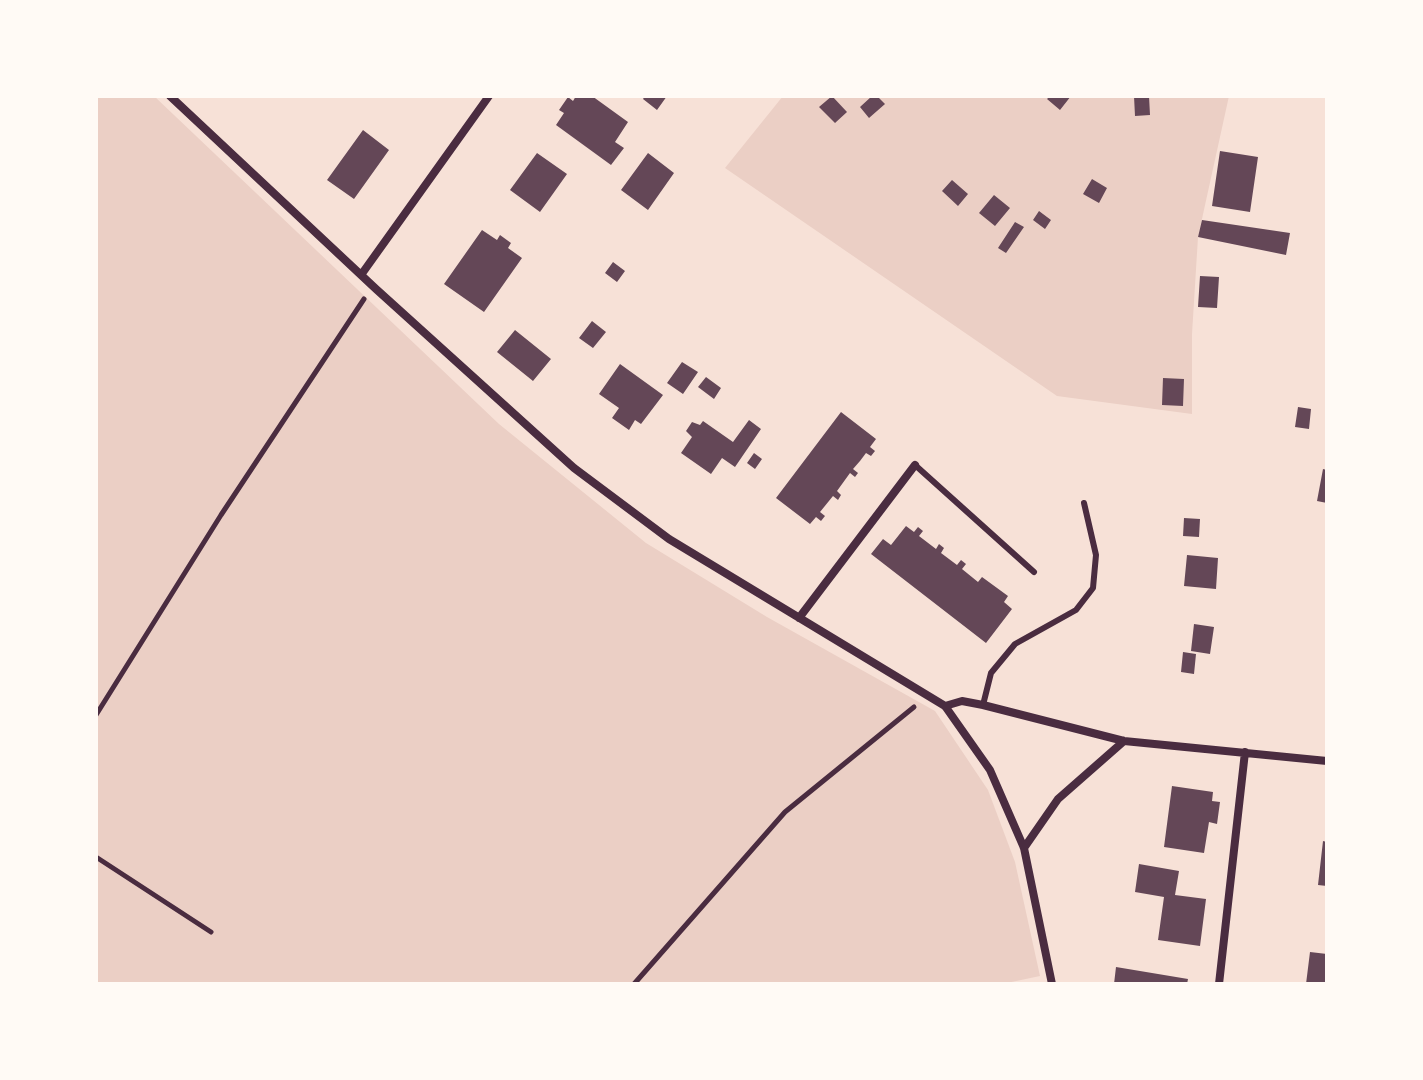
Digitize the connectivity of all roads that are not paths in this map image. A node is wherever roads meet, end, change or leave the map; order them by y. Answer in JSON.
{"nodes":[{"id":1,"x":170,"y":96,"type":"edge"},
{"id":2,"x":489,"y":96,"type":"edge"},
{"id":3,"x":361,"y":275,"type":"junction"},
{"id":4,"x":915,"y":465,"type":"joint"},
{"id":5,"x":1084,"y":503,"type":"dead end"},
{"id":6,"x":1034,"y":572,"type":"dead end"},
{"id":7,"x":799,"y":618,"type":"junction"},
{"id":8,"x":983,"y":705,"type":"junction"},
{"id":9,"x":945,"y":706,"type":"junction"},
{"id":10,"x":1124,"y":741,"type":"junction"},
{"id":11,"x":1245,"y":752,"type":"junction"},
{"id":12,"x":1327,"y":761,"type":"edge"},
{"id":13,"x":1024,"y":848,"type":"junction"},
{"id":14,"x":1052,"y":984,"type":"edge"},
{"id":15,"x":1219,"y":984,"type":"edge"}],
"edges":[{"from":1,"to":3,"type":"street"},
{"from":2,"to":3,"type":"street"},
{"from":3,"to":7,"type":"street"},
{"from":4,"to":6,"type":"lane"},
{"from":4,"to":7,"type":"street"},
{"from":5,"to":8,"type":"lane"},
{"from":7,"to":9,"type":"street"},
{"from":8,"to":9,"type":"street"},
{"from":8,"to":10,"type":"street"},
{"from":9,"to":13,"type":"street"},
{"from":10,"to":11,"type":"street"},
{"from":10,"to":13,"type":"street"},
{"from":11,"to":12,"type":"street"},
{"from":11,"to":15,"type":"street"},
{"from":13,"to":14,"type":"street"}]}
